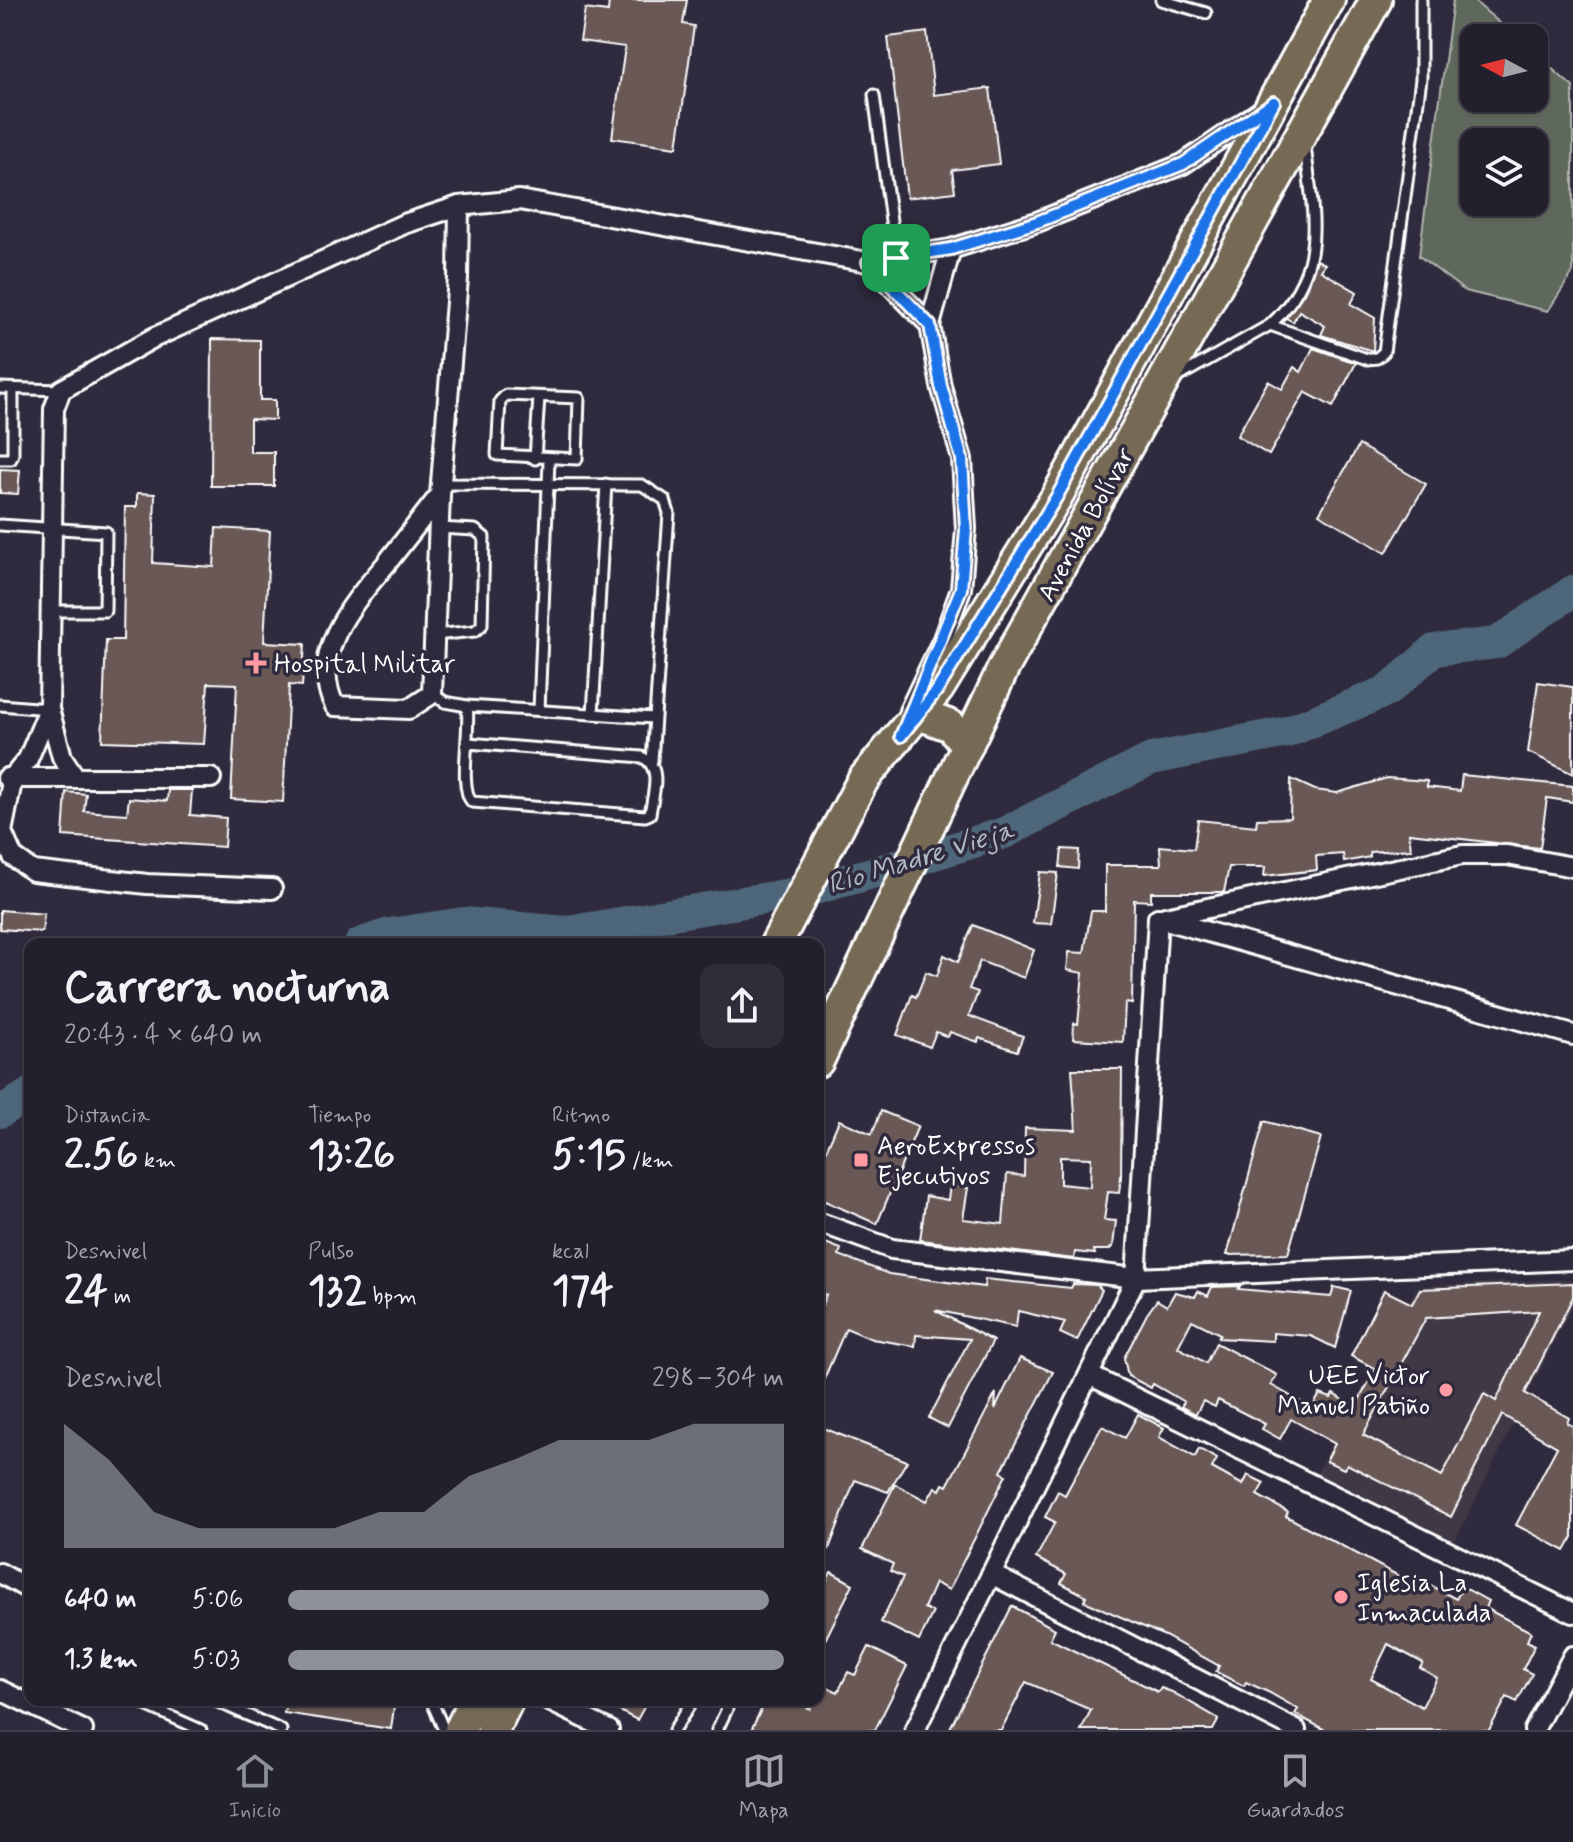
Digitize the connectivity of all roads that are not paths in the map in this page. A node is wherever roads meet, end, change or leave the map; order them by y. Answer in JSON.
{"nodes":[{"id":1,"x":1161,"y":0,"type":"edge"},
{"id":2,"x":1329,"y":0,"type":"edge"},
{"id":3,"x":1421,"y":0,"type":"edge"},
{"id":4,"x":1378,"y":2,"type":"edge"},
{"id":5,"x":1206,"y":13,"type":"dead end"},
{"id":6,"x":874,"y":95,"type":"dead end"},
{"id":7,"x":1274,"y":102,"type":"junction"},
{"id":8,"x":1304,"y":131,"type":"junction"},
{"id":9,"x":459,"y":206,"type":"junction"},
{"id":10,"x":951,"y":249,"type":"junction"},
{"id":11,"x":896,"y":258,"type":"junction"},
{"id":12,"x":868,"y":262,"type":"junction"},
{"id":13,"x":930,"y":325,"type":"junction"},
{"id":14,"x":1270,"y":325,"type":"junction"},
{"id":15,"x":1163,"y":385,"type":"junction"},
{"id":16,"x":0,"y":388,"type":"edge"},
{"id":17,"x":13,"y":389,"type":"junction"},
{"id":18,"x":61,"y":390,"type":"junction"},
{"id":19,"x":539,"y":397,"type":"junction"},
{"id":20,"x":0,"y":459,"type":"edge"},
{"id":21,"x":535,"y":459,"type":"junction"},
{"id":22,"x":549,"y":460,"type":"junction"},
{"id":23,"x":547,"y":482,"type":"junction"},
{"id":24,"x":606,"y":484,"type":"junction"},
{"id":25,"x":440,"y":489,"type":"junction"},
{"id":26,"x":0,"y":525,"type":"edge"},
{"id":27,"x":51,"y":527,"type":"junction"},
{"id":28,"x":438,"y":528,"type":"junction"},
{"id":29,"x":49,"y":611,"type":"junction"},
{"id":30,"x":434,"y":635,"type":"junction"},
{"id":31,"x":432,"y":694,"type":"junction"},
{"id":32,"x":0,"y":705,"type":"edge"},
{"id":33,"x":467,"y":706,"type":"junction"},
{"id":34,"x":49,"y":709,"type":"junction"},
{"id":35,"x":539,"y":710,"type":"junction"},
{"id":36,"x":593,"y":714,"type":"junction"},
{"id":37,"x":653,"y":718,"type":"junction"},
{"id":38,"x":910,"y":725,"type":"junction"},
{"id":39,"x":468,"y":743,"type":"junction"},
{"id":40,"x":967,"y":746,"type":"junction"},
{"id":41,"x":652,"y":761,"type":"junction"},
{"id":42,"x":75,"y":777,"type":"junction"},
{"id":43,"x":6,"y":778,"type":"edge"},
{"id":44,"x":211,"y":778,"type":"dead end"},
{"id":45,"x":1573,"y":867,"type":"edge"},
{"id":46,"x":272,"y":889,"type":"dead end"},
{"id":47,"x":1158,"y":918,"type":"junction"},
{"id":48,"x":779,"y":938,"type":"edge"},
{"id":49,"x":1573,"y":1035,"type":"edge"},
{"id":50,"x":824,"y":1049,"type":"edge"},
{"id":51,"x":824,"y":1224,"type":"edge"},
{"id":52,"x":1573,"y":1260,"type":"edge"},
{"id":53,"x":1136,"y":1278,"type":"junction"},
{"id":54,"x":1089,"y":1375,"type":"junction"},
{"id":55,"x":0,"y":1573,"type":"edge"},
{"id":56,"x":991,"y":1574,"type":"junction"},
{"id":57,"x":24,"y":1587,"type":"edge"},
{"id":58,"x":1573,"y":1613,"type":"edge"},
{"id":59,"x":1573,"y":1656,"type":"edge"},
{"id":60,"x":0,"y":1690,"type":"edge"},
{"id":61,"x":24,"y":1698,"type":"edge"},
{"id":62,"x":40,"y":1706,"type":"edge"},
{"id":63,"x":147,"y":1706,"type":"edge"},
{"id":64,"x":227,"y":1706,"type":"edge"},
{"id":65,"x":434,"y":1706,"type":"edge"},
{"id":66,"x":559,"y":1706,"type":"edge"},
{"id":67,"x":689,"y":1706,"type":"edge"},
{"id":68,"x":726,"y":1706,"type":"edge"},
{"id":69,"x":83,"y":1730,"type":"edge"},
{"id":70,"x":201,"y":1730,"type":"edge"},
{"id":71,"x":281,"y":1730,"type":"edge"},
{"id":72,"x":444,"y":1730,"type":"edge"},
{"id":73,"x":609,"y":1730,"type":"edge"},
{"id":74,"x":674,"y":1730,"type":"edge"},
{"id":75,"x":717,"y":1730,"type":"edge"},
{"id":76,"x":915,"y":1730,"type":"edge"},
{"id":77,"x":1296,"y":1730,"type":"edge"},
{"id":78,"x":1534,"y":1730,"type":"edge"}],
"edges":[{"from":1,"to":5,"type":"lane"},
{"from":2,"to":7,"type":"main road","name":"Avenida Bolívar"},
{"from":3,"to":14,"type":"lane"},
{"from":4,"to":8,"type":"main road","name":"Avenida Bolívar"},
{"from":6,"to":11,"type":"lane"},
{"from":7,"to":10,"type":"street"},
{"from":7,"to":38,"type":"main road","name":"Avenida Bolívar"},
{"from":8,"to":14,"type":"lane"},
{"from":8,"to":15,"type":"main road","name":"Avenida Bolívar"},
{"from":9,"to":12,"type":"street"},
{"from":9,"to":18,"type":"street"},
{"from":9,"to":25,"type":"street"},
{"from":10,"to":11,"type":"street"},
{"from":10,"to":13,"type":"street"},
{"from":11,"to":12,"type":"street"},
{"from":12,"to":13,"type":"street"},
{"from":13,"to":38,"type":"street"},
{"from":14,"to":15,"type":"lane"},
{"from":15,"to":40,"type":"main road","name":"Avenida Bolívar"},
{"from":16,"to":17,"type":"lane"},
{"from":17,"to":18,"type":"lane"},
{"from":17,"to":20,"type":"lane"},
{"from":18,"to":27,"type":"street"},
{"from":19,"to":21,"type":"lane"},
{"from":19,"to":21,"type":"lane"},
{"from":19,"to":22,"type":"lane"},
{"from":21,"to":22,"type":"lane"},
{"from":22,"to":23,"type":"lane"},
{"from":23,"to":24,"type":"lane"},
{"from":23,"to":25,"type":"lane"},
{"from":23,"to":35,"type":"lane"},
{"from":24,"to":36,"type":"lane"},
{"from":24,"to":37,"type":"lane"},
{"from":25,"to":28,"type":"street"},
{"from":25,"to":31,"type":"street"},
{"from":26,"to":27,"type":"lane"},
{"from":27,"to":29,"type":"street"},
{"from":27,"to":29,"type":"lane"},
{"from":28,"to":30,"type":"street"},
{"from":28,"to":30,"type":"lane"},
{"from":29,"to":34,"type":"street"},
{"from":30,"to":31,"type":"street"},
{"from":31,"to":33,"type":"lane"},
{"from":32,"to":34,"type":"lane"},
{"from":33,"to":35,"type":"lane"},
{"from":33,"to":39,"type":"lane"},
{"from":34,"to":42,"type":"street"},
{"from":34,"to":43,"type":"street"},
{"from":35,"to":36,"type":"lane"},
{"from":36,"to":37,"type":"lane"},
{"from":37,"to":41,"type":"lane"},
{"from":38,"to":40,"type":"main road"},
{"from":38,"to":48,"type":"main road","name":"Avenida Bolívar"},
{"from":39,"to":41,"type":"lane"},
{"from":39,"to":41,"type":"lane"},
{"from":40,"to":50,"type":"main road","name":"Avenida Bolívar"},
{"from":42,"to":43,"type":"street"},
{"from":42,"to":44,"type":"street"},
{"from":43,"to":46,"type":"street"},
{"from":45,"to":47,"type":"street"},
{"from":47,"to":49,"type":"street"},
{"from":47,"to":53,"type":"street"},
{"from":51,"to":53,"type":"street"},
{"from":52,"to":53,"type":"street"},
{"from":53,"to":54,"type":"street"},
{"from":54,"to":56,"type":"street"},
{"from":54,"to":58,"type":"street"},
{"from":55,"to":57,"type":"street"},
{"from":56,"to":76,"type":"street"},
{"from":56,"to":77,"type":"street"},
{"from":59,"to":78,"type":"street"},
{"from":60,"to":61,"type":"street"},
{"from":62,"to":69,"type":"street"},
{"from":63,"to":70,"type":"lane"},
{"from":64,"to":71,"type":"lane"},
{"from":65,"to":72,"type":"lane"},
{"from":66,"to":73,"type":"street"},
{"from":67,"to":74,"type":"lane"},
{"from":68,"to":75,"type":"lane"}]}
